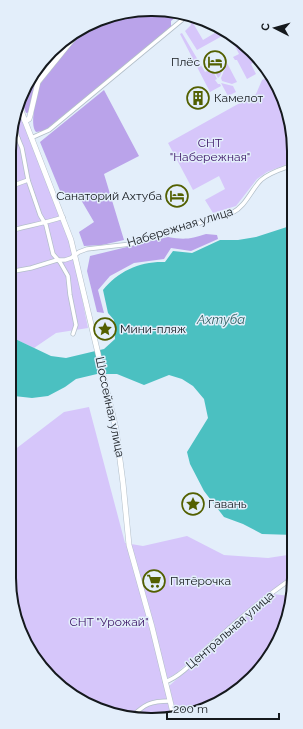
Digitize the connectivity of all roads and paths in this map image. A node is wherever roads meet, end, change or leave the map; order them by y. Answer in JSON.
{"nodes":[{"id":1,"x":182,"y":20,"type":"edge"},
{"id":2,"x":68,"y":44,"type":"edge"},
{"id":3,"x":22,"y":113,"type":"edge"},
{"id":4,"x":25,"y":121,"type":"junction"},
{"id":5,"x":17,"y":135,"type":"edge"},
{"id":6,"x":18,"y":138,"type":"joint"},
{"id":7,"x":32,"y":138,"type":"junction"},
{"id":8,"x":287,"y":167,"type":"edge"},
{"id":9,"x":28,"y":180,"type":"junction"},
{"id":10,"x":16,"y":184,"type":"edge"},
{"id":11,"x":63,"y":217,"type":"junction"},
{"id":12,"x":45,"y":222,"type":"junction"},
{"id":13,"x":16,"y":229,"type":"edge"},
{"id":14,"x":75,"y":254,"type":"junction"},
{"id":15,"x":59,"y":261,"type":"junction"},
{"id":16,"x":16,"y":270,"type":"edge"},
{"id":17,"x":73,"y":334,"type":"dead end"},
{"id":18,"x":287,"y":582,"type":"edge"},
{"id":19,"x":165,"y":682,"type":"junction"},
{"id":20,"x":170,"y":701,"type":"junction"},
{"id":21,"x":172,"y":711,"type":"edge"},
{"id":22,"x":137,"y":712,"type":"edge"}],
"edges":[{"from":1,"to":7,"type":"street"},
{"from":2,"to":4,"type":"street"},
{"from":3,"to":4,"type":"street","name":"Шоссейная улица"},
{"from":4,"to":7,"type":"street","name":"Шоссейная улица"},
{"from":5,"to":6,"type":"street"},
{"from":6,"to":9,"type":"street"},
{"from":7,"to":11,"type":"street","name":"Шоссейная улица"},
{"from":8,"to":14,"type":"street","name":"Набережная улица"},
{"from":9,"to":10,"type":"street"},
{"from":9,"to":12,"type":"street"},
{"from":11,"to":12,"type":"street"},
{"from":11,"to":14,"type":"street","name":"Шоссейная улица"},
{"from":12,"to":13,"type":"street"},
{"from":12,"to":15,"type":"street"},
{"from":14,"to":15,"type":"street","name":"Набережная улица"},
{"from":14,"to":19,"type":"street","name":"Шоссейная улица"},
{"from":15,"to":16,"type":"street"},
{"from":15,"to":17,"type":"street"},
{"from":18,"to":19,"type":"street","name":"Центральная улица"},
{"from":19,"to":20,"type":"street","name":"Шоссейная улица"},
{"from":20,"to":21,"type":"street","name":"Шоссейная улица"},
{"from":20,"to":22,"type":"street"}]}
